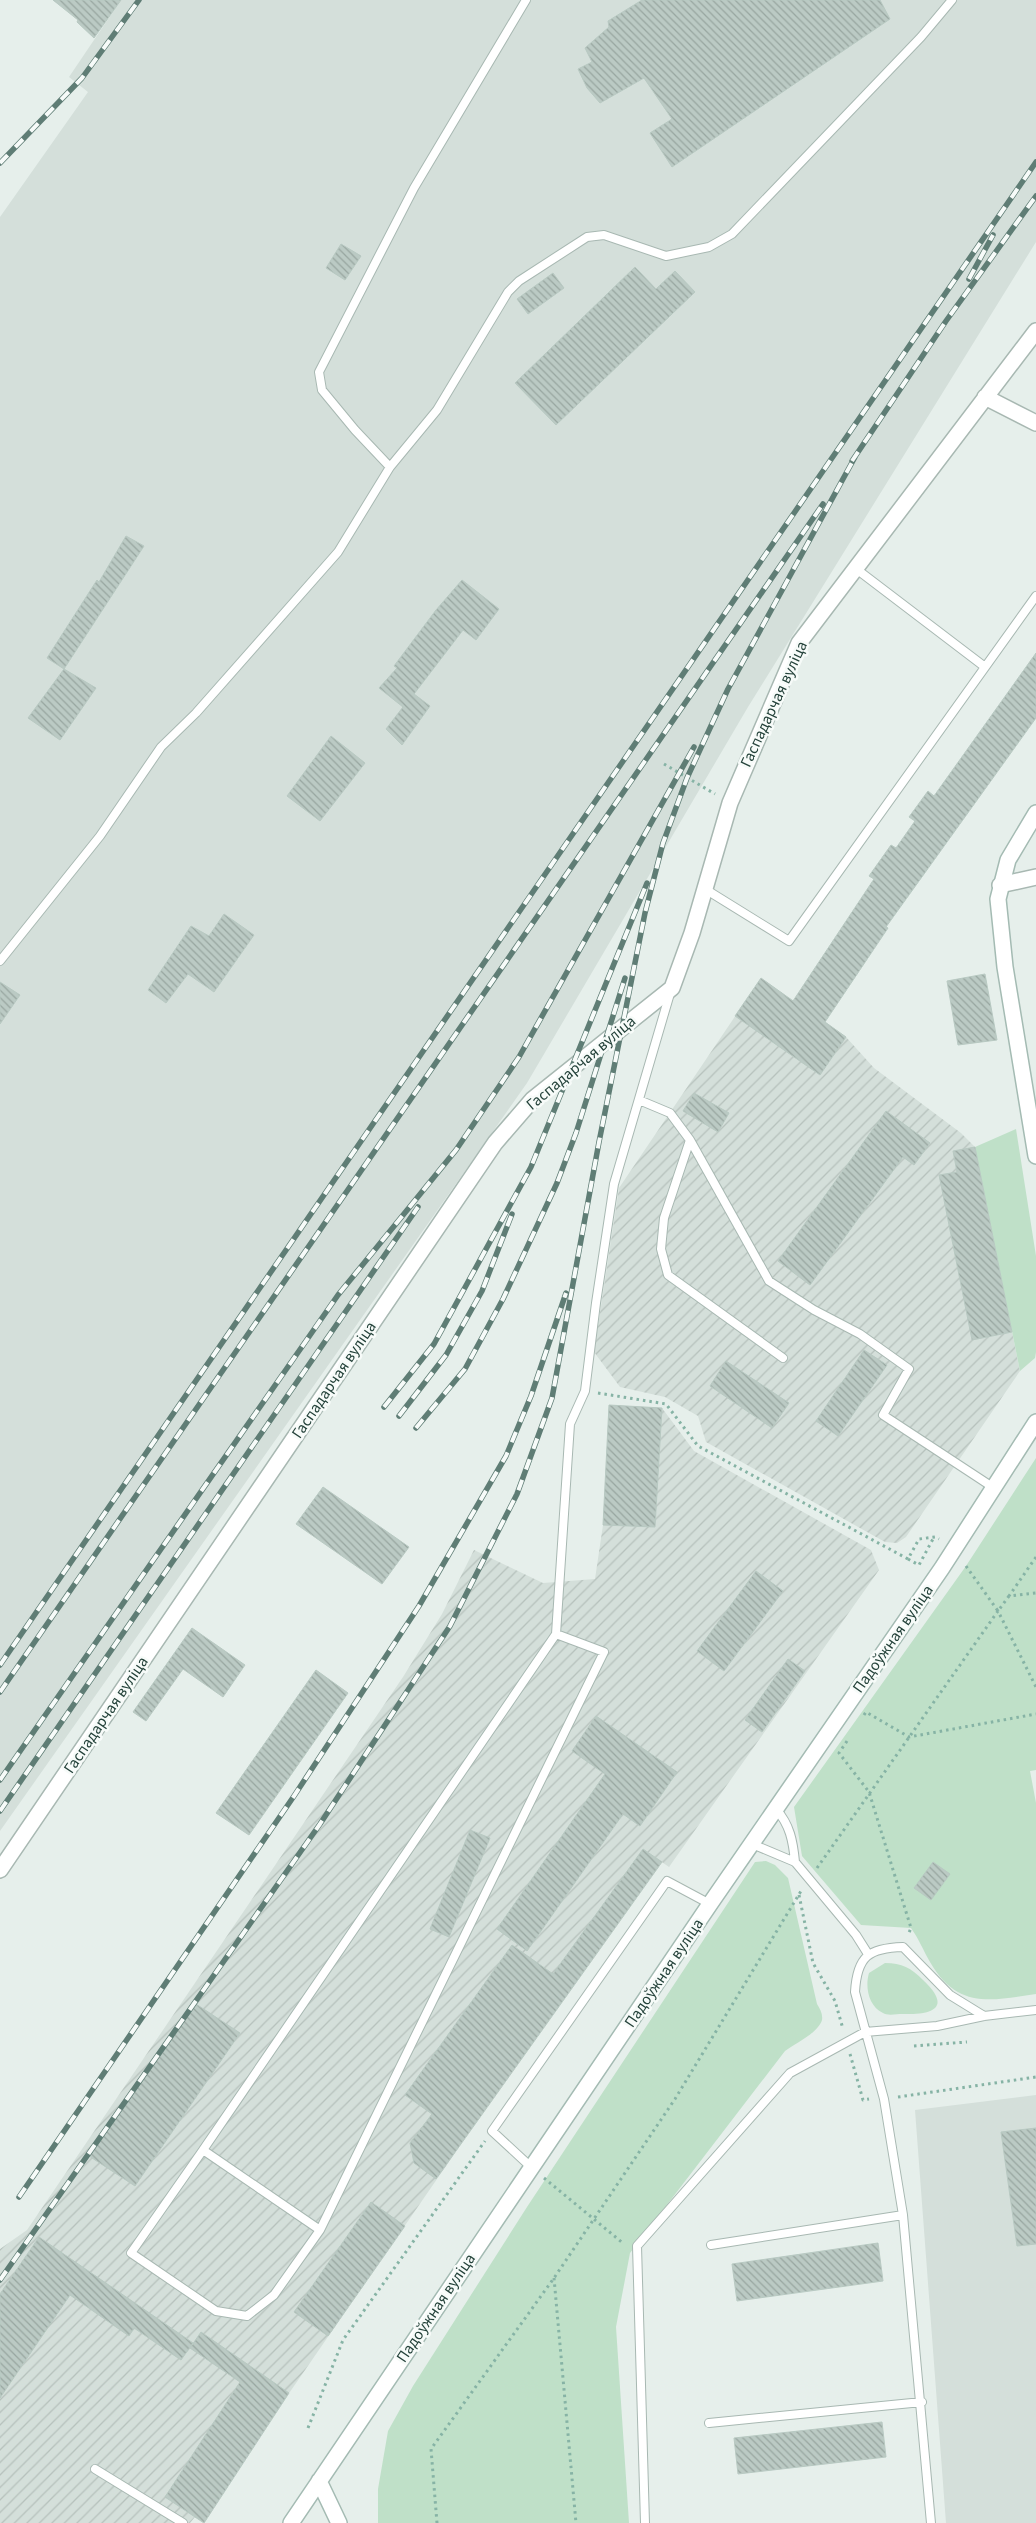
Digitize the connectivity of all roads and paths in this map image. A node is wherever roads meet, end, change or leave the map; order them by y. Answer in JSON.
{"nodes":[{"id":1,"x":526,"y":0,"type":"edge"},
{"id":2,"x":952,"y":0,"type":"edge"},
{"id":3,"x":1036,"y":331,"type":"edge"},
{"id":4,"x":985,"y":397,"type":"junction"},
{"id":5,"x":1036,"y":423,"type":"edge"},
{"id":6,"x":390,"y":467,"type":"junction"},
{"id":7,"x":855,"y":568,"type":"junction"},
{"id":8,"x":1036,"y":596,"type":"edge"},
{"id":9,"x":985,"y":667,"type":"junction"},
{"id":10,"x":664,"y":764,"type":"dead end"},
{"id":11,"x":730,"y":803,"type":"junction"},
{"id":12,"x":1036,"y":813,"type":"edge"},
{"id":13,"x":1036,"y":878,"type":"edge"},
{"id":14,"x":1000,"y":885,"type":"junction"},
{"id":15,"x":705,"y":889,"type":"junction"},
{"id":16,"x":0,"y":961,"type":"edge"},
{"id":17,"x":672,"y":988,"type":"junction"},
{"id":18,"x":639,"y":1100,"type":"junction"},
{"id":19,"x":690,"y":1140,"type":"junction"},
{"id":20,"x":1036,"y":1156,"type":"edge"},
{"id":21,"x":783,"y":1358,"type":"dead end"},
{"id":22,"x":585,"y":1391,"type":"junction"},
{"id":23,"x":1036,"y":1422,"type":"edge"},
{"id":24,"x":994,"y":1488,"type":"junction"},
{"id":25,"x":935,"y":1537,"type":"junction"},
{"id":26,"x":939,"y":1539,"type":"dead end"},
{"id":27,"x":1036,"y":1557,"type":"edge"},
{"id":28,"x":908,"y":1559,"type":"junction"},
{"id":29,"x":966,"y":1566,"type":"dead end"},
{"id":30,"x":1036,"y":1593,"type":"edge"},
{"id":31,"x":1009,"y":1596,"type":"junction"},
{"id":32,"x":998,"y":1611,"type":"junction"},
{"id":33,"x":556,"y":1634,"type":"junction"},
{"id":34,"x":1036,"y":1687,"type":"edge"},
{"id":35,"x":866,"y":1712,"type":"dead end"},
{"id":36,"x":1036,"y":1714,"type":"edge"},
{"id":37,"x":909,"y":1737,"type":"junction"},
{"id":38,"x":839,"y":1753,"type":"dead end"},
{"id":39,"x":869,"y":1792,"type":"junction"},
{"id":40,"x":776,"y":1809,"type":"junction"},
{"id":41,"x":752,"y":1844,"type":"junction"},
{"id":42,"x":795,"y":1862,"type":"junction"},
{"id":43,"x":0,"y":1870,"type":"edge"},
{"id":44,"x":810,"y":1879,"type":"junction"},
{"id":45,"x":710,"y":1904,"type":"junction"},
{"id":46,"x":903,"y":1946,"type":"junction"},
{"id":47,"x":868,"y":1954,"type":"junction"},
{"id":48,"x":1036,"y":2010,"type":"edge"},
{"id":49,"x":984,"y":2016,"type":"junction"},
{"id":50,"x":865,"y":2032,"type":"junction"},
{"id":51,"x":967,"y":2042,"type":"dead end"},
{"id":52,"x":914,"y":2046,"type":"dead end"},
{"id":53,"x":492,"y":2131,"type":"junction"},
{"id":54,"x":203,"y":2150,"type":"junction"},
{"id":55,"x":532,"y":2168,"type":"junction"},
{"id":56,"x":903,"y":2215,"type":"junction"},
{"id":57,"x":593,"y":2220,"type":"junction"},
{"id":58,"x":320,"y":2230,"type":"junction"},
{"id":59,"x":711,"y":2245,"type":"dead end"},
{"id":60,"x":638,"y":2256,"type":"junction"},
{"id":61,"x":554,"y":2278,"type":"junction"},
{"id":62,"x":922,"y":2402,"type":"junction"},
{"id":63,"x":709,"y":2423,"type":"dead end"},
{"id":64,"x":308,"y":2428,"type":"dead end"},
{"id":65,"x":95,"y":2469,"type":"dead end"},
{"id":66,"x":319,"y":2481,"type":"junction"},
{"id":67,"x":182,"y":2523,"type":"edge"},
{"id":68,"x":291,"y":2523,"type":"edge"},
{"id":69,"x":339,"y":2523,"type":"edge"},
{"id":70,"x":437,"y":2523,"type":"edge"},
{"id":71,"x":576,"y":2523,"type":"edge"},
{"id":72,"x":645,"y":2523,"type":"edge"},
{"id":73,"x":931,"y":2523,"type":"edge"}],
"edges":[{"from":1,"to":6,"type":"lane"},
{"from":2,"to":6,"type":"lane"},
{"from":3,"to":4,"type":"street","name":"Гаспадарчая вуліца"},
{"from":4,"to":5,"type":"street"},
{"from":4,"to":7,"type":"street","name":"Гаспадарчая вуліца"},
{"from":6,"to":16,"type":"lane"},
{"from":7,"to":9,"type":"lane"},
{"from":7,"to":11,"type":"street","name":"Гаспадарчая вуліца"},
{"from":8,"to":9,"type":"lane"},
{"from":9,"to":15,"type":"lane"},
{"from":10,"to":11,"type":"path"},
{"from":11,"to":15,"type":"street","name":"Гаспадарчая вуліца"},
{"from":12,"to":14,"type":"street"},
{"from":13,"to":14,"type":"street"},
{"from":14,"to":20,"type":"street"},
{"from":15,"to":17,"type":"street","name":"Гаспадарчая вуліца"},
{"from":17,"to":18,"type":"lane"},
{"from":17,"to":43,"type":"street","name":"Гаспадарчая вуліца"},
{"from":18,"to":19,"type":"lane"},
{"from":18,"to":22,"type":"lane"},
{"from":19,"to":21,"type":"lane"},
{"from":19,"to":24,"type":"lane"},
{"from":22,"to":28,"type":"path"},
{"from":22,"to":33,"type":"lane"},
{"from":23,"to":24,"type":"street","name":"Падоўжная вуліца"},
{"from":24,"to":40,"type":"street","name":"Падоўжная вуліца"},
{"from":25,"to":26,"type":"path"},
{"from":25,"to":28,"type":"path"},
{"from":25,"to":28,"type":"path"},
{"from":27,"to":31,"type":"path"},
{"from":29,"to":32,"type":"path"},
{"from":30,"to":31,"type":"path"},
{"from":31,"to":32,"type":"path"},
{"from":32,"to":34,"type":"path"},
{"from":32,"to":37,"type":"path"},
{"from":33,"to":54,"type":"lane"},
{"from":33,"to":58,"type":"lane"},
{"from":35,"to":37,"type":"path"},
{"from":36,"to":37,"type":"path"},
{"from":37,"to":39,"type":"path"},
{"from":38,"to":39,"type":"path"},
{"from":39,"to":44,"type":"path"},
{"from":39,"to":46,"type":"path"},
{"from":40,"to":41,"type":"street","name":"Падоўжная вуліца"},
{"from":40,"to":42,"type":"lane"},
{"from":41,"to":42,"type":"lane"},
{"from":41,"to":45,"type":"street","name":"Падоўжная вуліца"},
{"from":42,"to":44,"type":"lane"},
{"from":44,"to":47,"type":"lane"},
{"from":44,"to":57,"type":"path"},
{"from":45,"to":53,"type":"lane"},
{"from":45,"to":55,"type":"street","name":"Падоўжная вуліца"},
{"from":46,"to":47,"type":"lane"},
{"from":46,"to":49,"type":"lane"},
{"from":47,"to":50,"type":"lane"},
{"from":48,"to":49,"type":"lane"},
{"from":49,"to":50,"type":"lane"},
{"from":50,"to":56,"type":"lane"},
{"from":50,"to":60,"type":"lane"},
{"from":51,"to":52,"type":"path"},
{"from":53,"to":55,"type":"lane"},
{"from":53,"to":64,"type":"path"},
{"from":54,"to":58,"type":"lane"},
{"from":54,"to":58,"type":"lane"},
{"from":55,"to":57,"type":"path"},
{"from":55,"to":66,"type":"street","name":"Падоўжная вуліца"},
{"from":56,"to":59,"type":"lane"},
{"from":56,"to":62,"type":"lane"},
{"from":57,"to":60,"type":"path"},
{"from":57,"to":61,"type":"path"},
{"from":60,"to":72,"type":"lane"},
{"from":61,"to":70,"type":"path"},
{"from":61,"to":71,"type":"path"},
{"from":62,"to":63,"type":"lane"},
{"from":62,"to":73,"type":"lane"},
{"from":65,"to":67,"type":"lane"},
{"from":66,"to":68,"type":"street","name":"Падоўжная вуліца"},
{"from":66,"to":69,"type":"street"}]}
